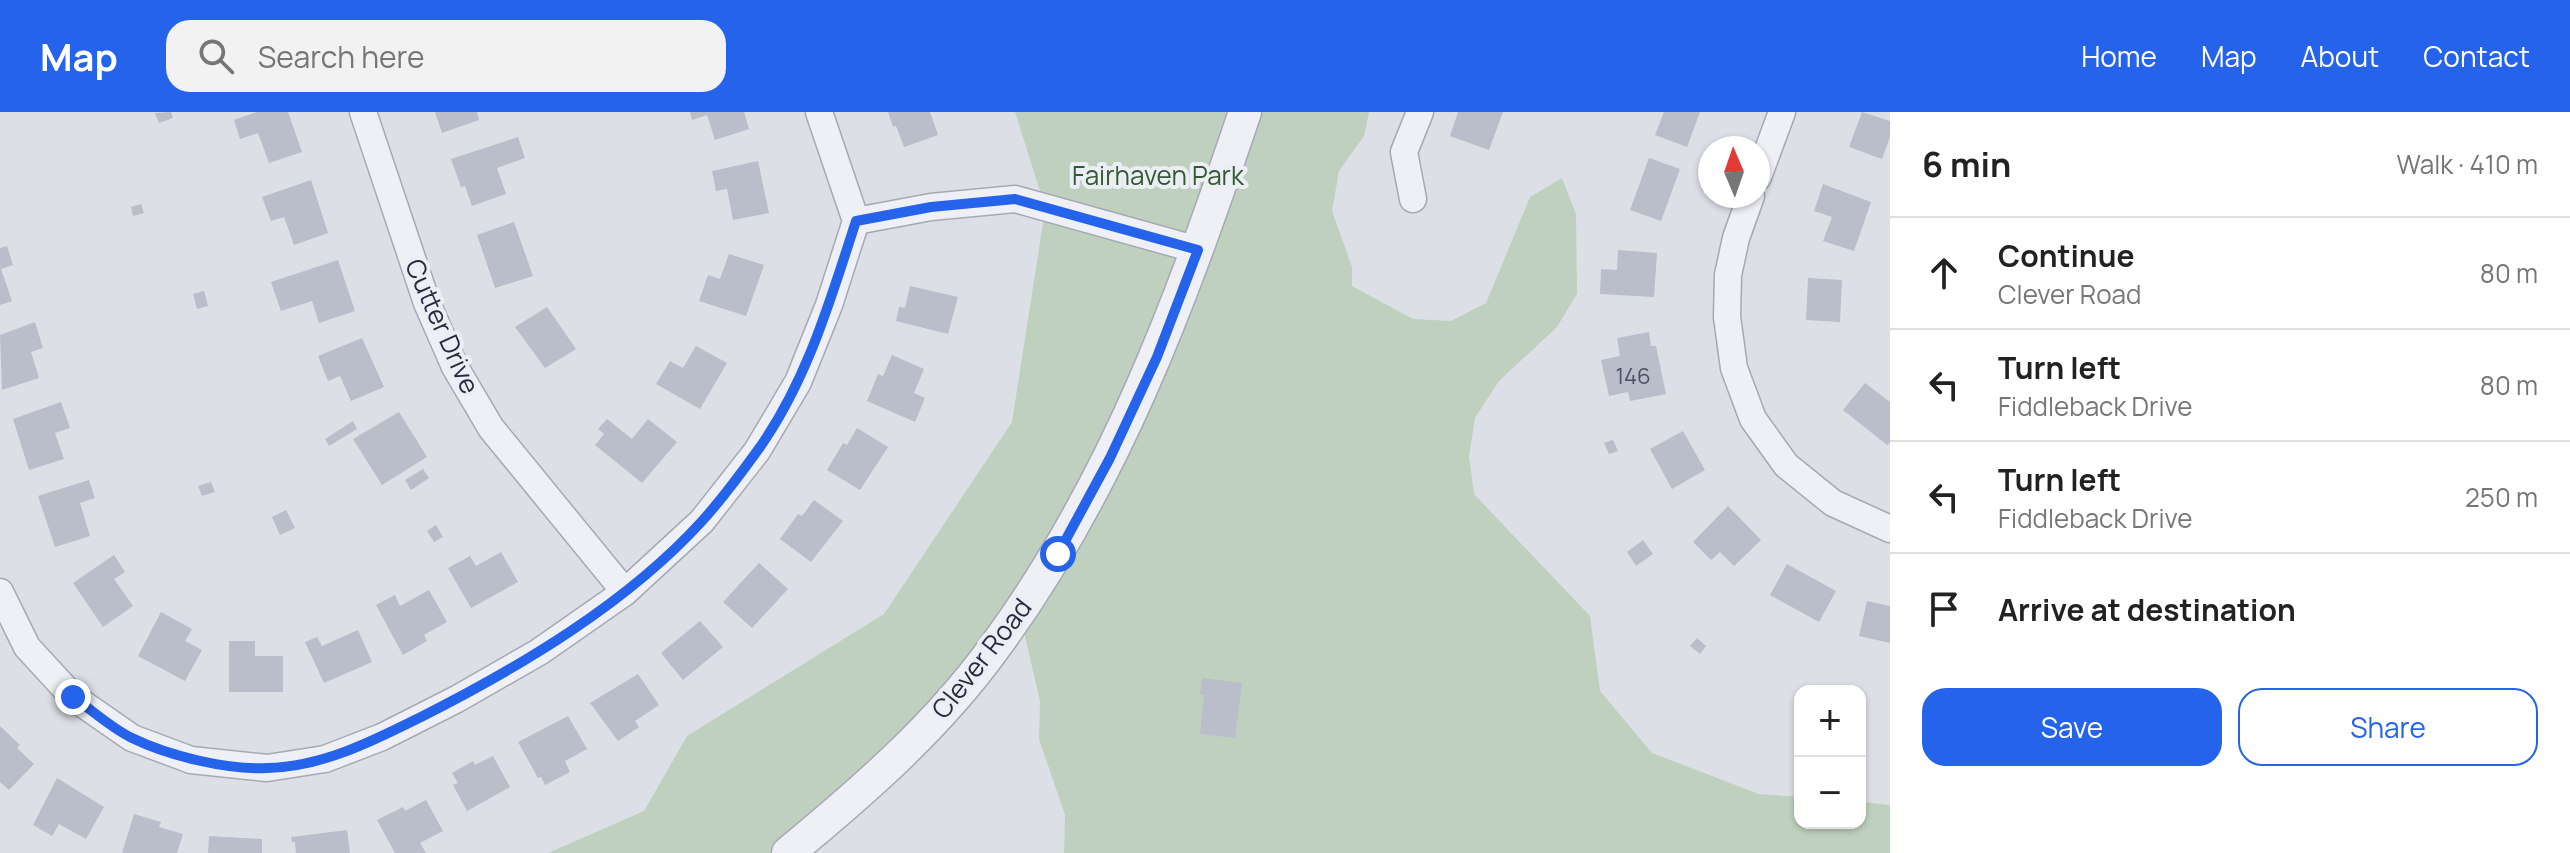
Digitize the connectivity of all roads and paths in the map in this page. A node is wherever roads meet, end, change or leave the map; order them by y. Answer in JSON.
{"nodes":[{"id":1,"x":363,"y":112,"type":"edge"},
{"id":2,"x":819,"y":112,"type":"edge"},
{"id":3,"x":1245,"y":112,"type":"edge"},
{"id":4,"x":1420,"y":112,"type":"edge"},
{"id":5,"x":1782,"y":112,"type":"edge"},
{"id":6,"x":1770,"y":144,"type":"edge"},
{"id":7,"x":1413,"y":199,"type":"dead end"},
{"id":8,"x":1747,"y":208,"type":"edge"},
{"id":9,"x":856,"y":221,"type":"junction"},
{"id":10,"x":1198,"y":250,"type":"junction"},
{"id":11,"x":1890,"y":529,"type":"edge"},
{"id":12,"x":0,"y":592,"type":"edge"},
{"id":13,"x":625,"y":592,"type":"junction"},
{"id":14,"x":788,"y":853,"type":"edge"}],
"edges":[{"from":1,"to":13,"type":"street","name":"Cutter Drive"},
{"from":2,"to":9,"type":"street"},
{"from":3,"to":10,"type":"street","name":"Clever Road"},
{"from":4,"to":7,"type":"street"},
{"from":5,"to":6,"type":"street"},
{"from":8,"to":11,"type":"street"},
{"from":9,"to":10,"type":"street"},
{"from":9,"to":13,"type":"street"},
{"from":10,"to":14,"type":"street","name":"Clever Road"},
{"from":12,"to":13,"type":"street"}]}
